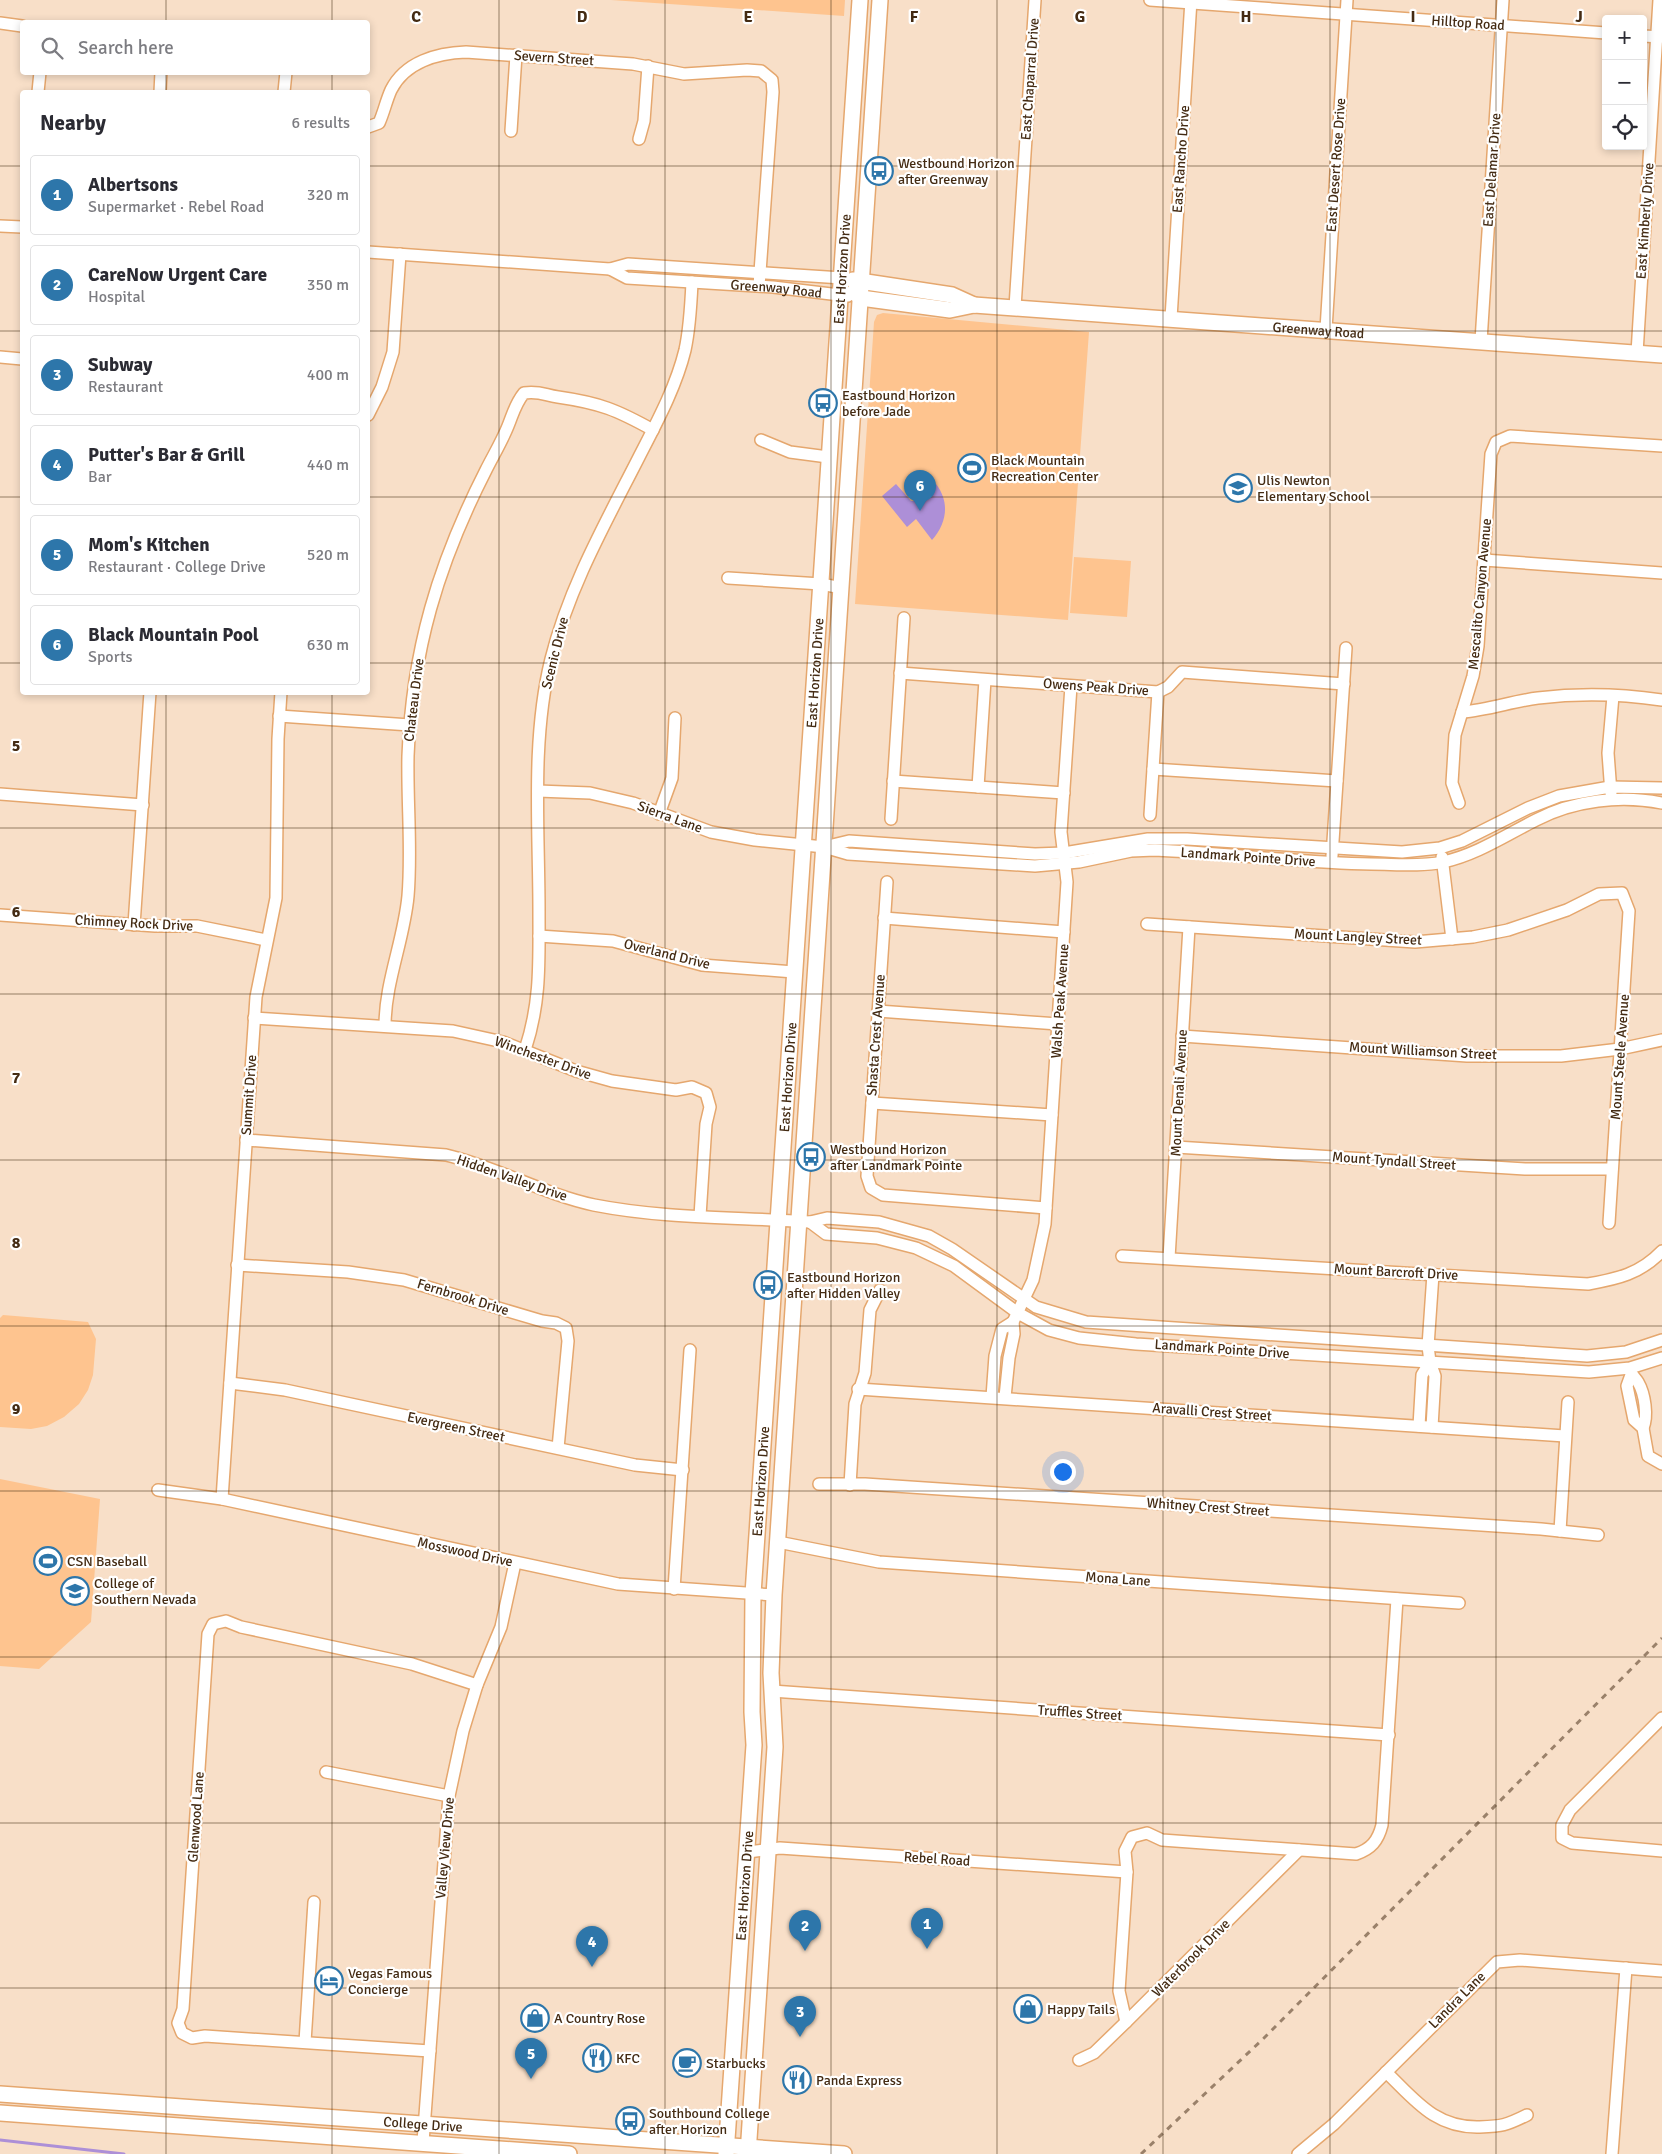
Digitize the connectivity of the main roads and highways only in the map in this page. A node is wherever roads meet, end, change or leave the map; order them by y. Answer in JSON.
{"nodes":[{"id":1,"x":860,"y":0,"type":"edge"},
{"id":2,"x":880,"y":0,"type":"edge"},
{"id":3,"x":852,"y":280,"type":"junction"},
{"id":4,"x":861,"y":298,"type":"junction"},
{"id":5,"x":974,"y":304,"type":"junction"},
{"id":6,"x":1662,"y":355,"type":"edge"},
{"id":7,"x":762,"y":1452,"type":"junction"},
{"id":8,"x":778,"y":1542,"type":"junction"},
{"id":9,"x":0,"y":2094,"type":"edge"},
{"id":10,"x":31,"y":2096,"type":"junction"},
{"id":11,"x":48,"y":2097,"type":"junction"},
{"id":12,"x":0,"y":2113,"type":"edge"},
{"id":13,"x":30,"y":2116,"type":"junction"},
{"id":14,"x":47,"y":2116,"type":"junction"},
{"id":15,"x":580,"y":2135,"type":"junction"},
{"id":16,"x":510,"y":2150,"type":"junction"},
{"id":17,"x":726,"y":2150,"type":"edge"},
{"id":18,"x":748,"y":2151,"type":"edge"},
{"id":19,"x":569,"y":2154,"type":"edge"},
{"id":20,"x":844,"y":2154,"type":"edge"}],
"edges":[{"from":1,"to":3,"type":"main road"},
{"from":2,"to":3,"type":"main road","name":"East Horizon Drive"},
{"from":3,"to":4,"type":"main road"},
{"from":3,"to":5,"type":"main road","name":"Greenway Road"},
{"from":3,"to":7,"type":"main road","name":"East Horizon Drive"},
{"from":4,"to":5,"type":"main road","name":"Greenway Road"},
{"from":4,"to":8,"type":"main road","name":"East Horizon Drive"},
{"from":5,"to":6,"type":"main road","name":"Greenway Road"},
{"from":7,"to":8,"type":"main road"},
{"from":7,"to":17,"type":"main road","name":"East Horizon Drive"},
{"from":8,"to":18,"type":"main road","name":"East Horizon Drive"},
{"from":9,"to":10,"type":"main road","name":"College Drive"},
{"from":10,"to":11,"type":"main road","name":"College Drive"},
{"from":10,"to":13,"type":"main road"},
{"from":11,"to":14,"type":"main road"},
{"from":11,"to":15,"type":"main road","name":"College Drive"},
{"from":12,"to":13,"type":"main road","name":"College Drive"},
{"from":13,"to":14,"type":"main road","name":"College Drive"},
{"from":14,"to":16,"type":"main road","name":"College Drive"},
{"from":15,"to":16,"type":"main road"},
{"from":15,"to":17,"type":"main road","name":"College Drive"},
{"from":16,"to":19,"type":"main road","name":"College Drive"},
{"from":17,"to":18,"type":"main road","name":"College Drive"},
{"from":18,"to":20,"type":"main road","name":"College Drive"}]}
